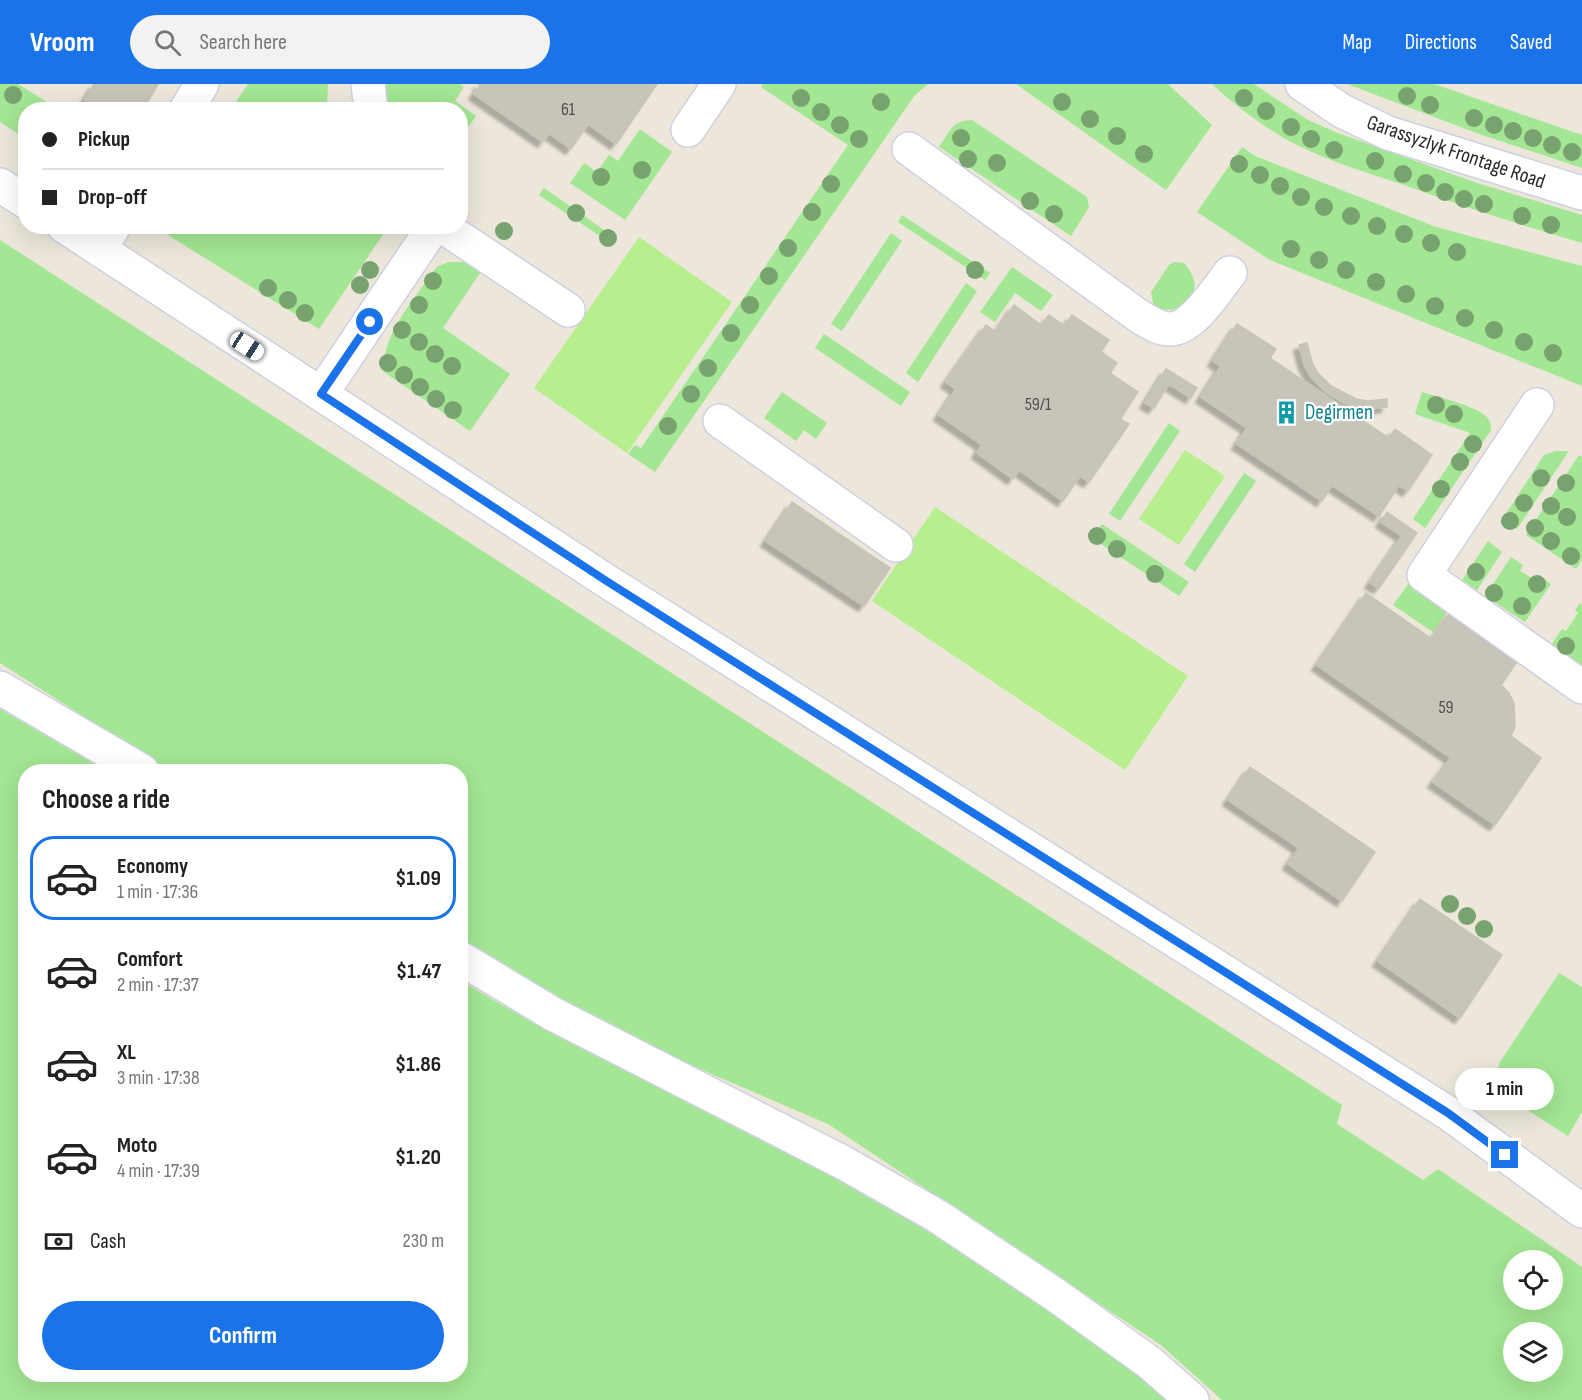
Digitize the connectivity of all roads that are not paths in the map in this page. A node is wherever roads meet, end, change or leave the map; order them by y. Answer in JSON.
{"nodes":[{"id":1,"x":202,"y":84,"type":"edge"},
{"id":2,"x":368,"y":84,"type":"edge"},
{"id":3,"x":719,"y":84,"type":"edge"},
{"id":4,"x":1302,"y":84,"type":"edge"},
{"id":5,"x":191,"y":102,"type":"edge"},
{"id":6,"x":370,"y":102,"type":"edge"},
{"id":7,"x":688,"y":130,"type":"dead end"},
{"id":8,"x":909,"y":149,"type":"dead end"},
{"id":9,"x":0,"y":185,"type":"edge"},
{"id":10,"x":1582,"y":193,"type":"edge"},
{"id":11,"x":18,"y":197,"type":"edge"},
{"id":12,"x":429,"y":234,"type":"edge"},
{"id":13,"x":454,"y":234,"type":"edge"},
{"id":14,"x":107,"y":238,"type":"edge"},
{"id":15,"x":1230,"y":273,"type":"dead end"},
{"id":16,"x":568,"y":310,"type":"dead end"},
{"id":17,"x":321,"y":394,"type":"junction"},
{"id":18,"x":1537,"y":405,"type":"dead end"},
{"id":19,"x":720,"y":421,"type":"dead end"},
{"id":20,"x":896,"y":545,"type":"dead end"},
{"id":21,"x":1582,"y":687,"type":"edge"},
{"id":22,"x":0,"y":688,"type":"edge"},
{"id":23,"x":130,"y":764,"type":"edge"},
{"id":24,"x":468,"y":963,"type":"edge"},
{"id":25,"x":1582,"y":1211,"type":"edge"},
{"id":26,"x":1192,"y":1400,"type":"edge"}],
"edges":[{"from":1,"to":5,"type":"street"},
{"from":2,"to":6,"type":"street"},
{"from":3,"to":7,"type":"street"},
{"from":4,"to":10,"type":"street","name":"Garassyzlyk Frontage Road"},
{"from":8,"to":15,"type":"street"},
{"from":9,"to":11,"type":"street"},
{"from":12,"to":17,"type":"street"},
{"from":13,"to":16,"type":"street"},
{"from":14,"to":17,"type":"street"},
{"from":17,"to":25,"type":"street"},
{"from":18,"to":21,"type":"street"},
{"from":19,"to":20,"type":"street"},
{"from":22,"to":23,"type":"street"},
{"from":24,"to":26,"type":"street"}]}
